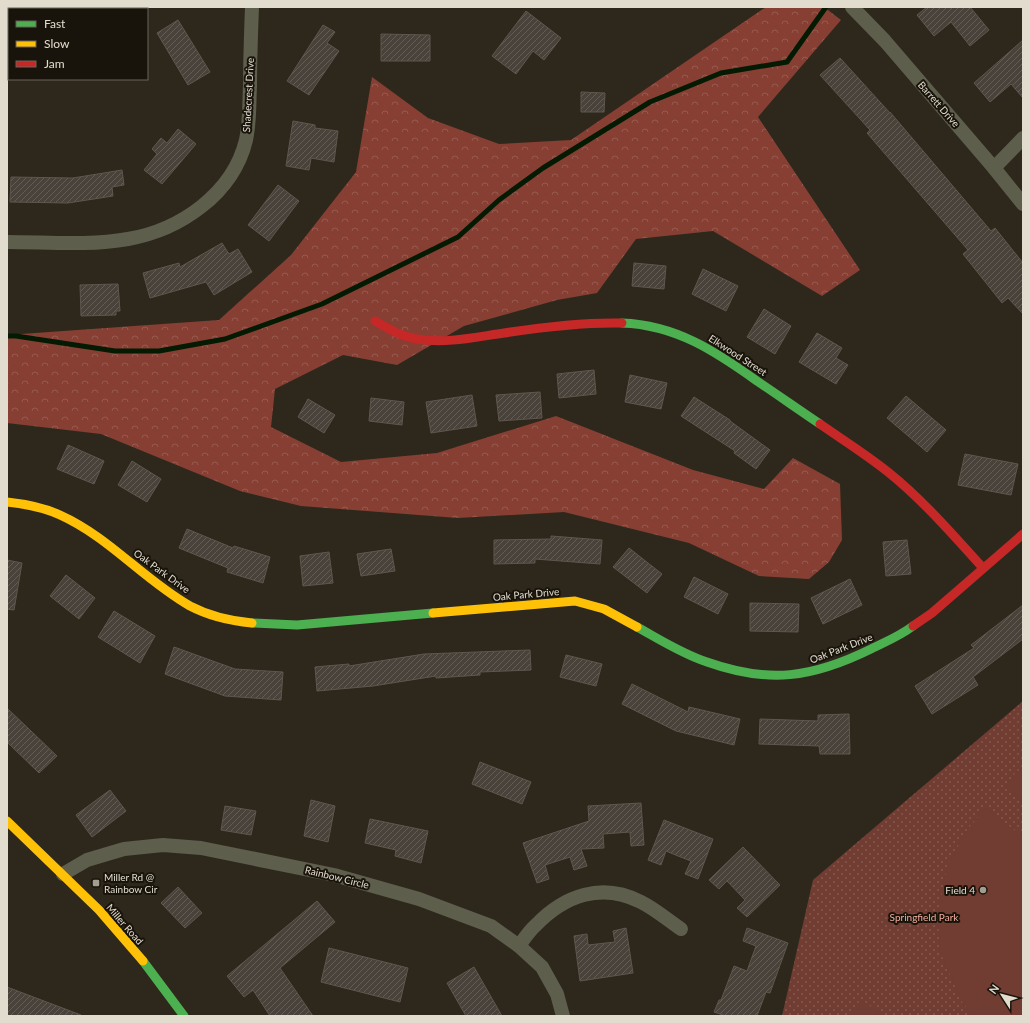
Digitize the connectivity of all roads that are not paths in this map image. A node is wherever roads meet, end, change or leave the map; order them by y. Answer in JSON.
{"nodes":[{"id":1,"x":252,"y":7,"type":"edge"},
{"id":2,"x":852,"y":7,"type":"edge"},
{"id":3,"x":1023,"y":138,"type":"edge"},
{"id":4,"x":994,"y":168,"type":"junction"},
{"id":5,"x":1023,"y":204,"type":"edge"},
{"id":6,"x":7,"y":242,"type":"edge"},
{"id":7,"x":375,"y":321,"type":"dead end"},
{"id":8,"x":7,"y":502,"type":"edge"},
{"id":9,"x":1023,"y":534,"type":"edge"},
{"id":10,"x":983,"y":568,"type":"junction"},
{"id":11,"x":7,"y":820,"type":"edge"},
{"id":12,"x":63,"y":874,"type":"junction"},
{"id":13,"x":681,"y":929,"type":"dead end"},
{"id":14,"x":518,"y":946,"type":"junction"},
{"id":15,"x":184,"y":1016,"type":"edge"},
{"id":16,"x":564,"y":1016,"type":"edge"}],
"edges":[{"from":1,"to":6,"type":"street","name":"Shadecrest Drive"},
{"from":2,"to":4,"type":"street","name":"Barrett Drive"},
{"from":3,"to":4,"type":"street"},
{"from":4,"to":5,"type":"street","name":"Barrett Drive"},
{"from":7,"to":10,"type":"street","name":"Elkwood Street"},
{"from":8,"to":10,"type":"street","name":"Oak Park Drive"},
{"from":9,"to":10,"type":"street","name":"Oak Park Drive"},
{"from":11,"to":12,"type":"street","name":"Miller Road"},
{"from":12,"to":14,"type":"street","name":"Rainbow Circle"},
{"from":12,"to":15,"type":"street","name":"Miller Road"},
{"from":13,"to":14,"type":"street"},
{"from":14,"to":16,"type":"street","name":"Rainbow Circle"}]}
